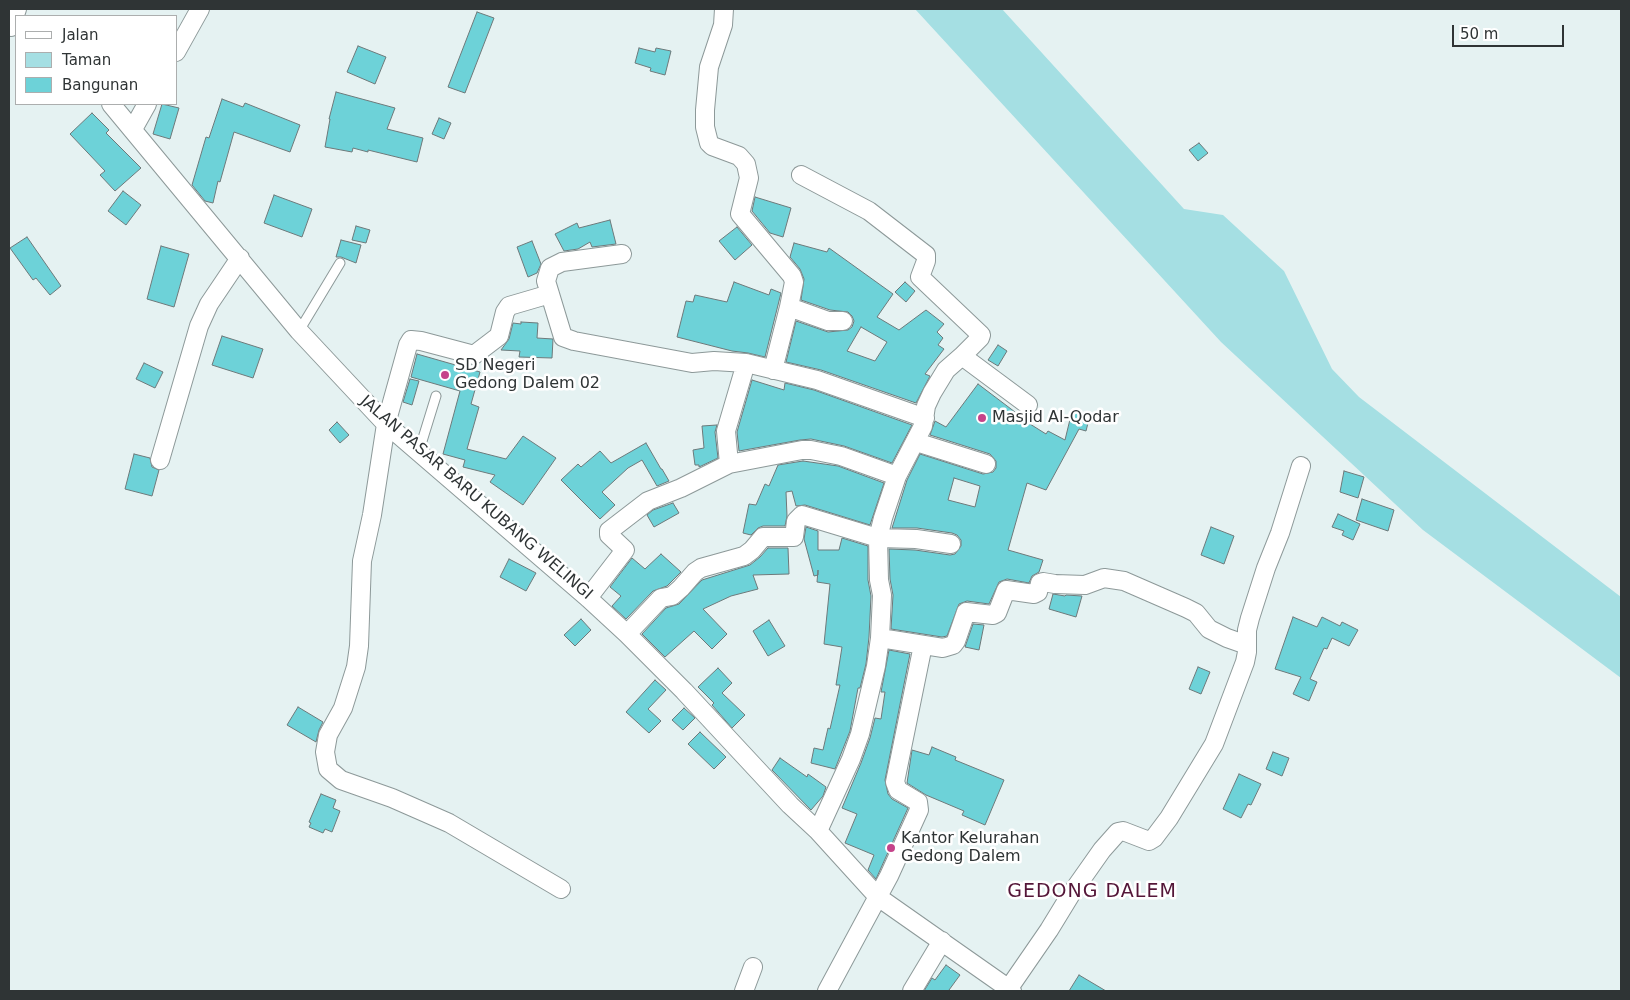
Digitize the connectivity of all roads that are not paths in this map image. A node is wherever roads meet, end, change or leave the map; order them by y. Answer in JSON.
{"nodes":[{"id":1,"x":200,"y":9,"type":"edge"},
{"id":2,"x":724,"y":9,"type":"edge"},
{"id":3,"x":178,"y":48,"type":"edge"},
{"id":4,"x":113,"y":105,"type":"edge"},
{"id":5,"x":146,"y":105,"type":"edge"},
{"id":6,"x":133,"y":129,"type":"junction"},
{"id":7,"x":801,"y":175,"type":"dead end"},
{"id":8,"x":622,"y":254,"type":"dead end"},
{"id":9,"x":240,"y":258,"type":"junction"},
{"id":10,"x":340,"y":263,"type":"dead end"},
{"id":11,"x":550,"y":294,"type":"junction"},
{"id":12,"x":789,"y":306,"type":"junction"},
{"id":13,"x":843,"y":322,"type":"dead end"},
{"id":14,"x":299,"y":331,"type":"junction"},
{"id":15,"x":962,"y":356,"type":"junction"},
{"id":16,"x":746,"y":363,"type":"junction"},
{"id":17,"x":773,"y":370,"type":"junction"},
{"id":18,"x":436,"y":396,"type":"dead end"},
{"id":19,"x":1028,"y":405,"type":"dead end"},
{"id":20,"x":925,"y":418,"type":"junction"},
{"id":21,"x":386,"y":424,"type":"junction"},
{"id":22,"x":916,"y":442,"type":"junction"},
{"id":23,"x":419,"y":451,"type":"junction"},
{"id":24,"x":160,"y":460,"type":"dead end"},
{"id":25,"x":729,"y":464,"type":"junction"},
{"id":26,"x":986,"y":464,"type":"dead end"},
{"id":27,"x":1300,"y":466,"type":"dead end"},
{"id":28,"x":896,"y":476,"type":"junction"},
{"id":29,"x":878,"y":538,"type":"junction"},
{"id":30,"x":951,"y":544,"type":"dead end"},
{"id":31,"x":588,"y":598,"type":"junction"},
{"id":32,"x":627,"y":634,"type":"junction"},
{"id":33,"x":880,"y":638,"type":"junction"},
{"id":34,"x":923,"y":645,"type":"junction"},
{"id":35,"x":1247,"y":645,"type":"junction"},
{"id":36,"x":818,"y":831,"type":"junction"},
{"id":37,"x":561,"y":890,"type":"dead end"},
{"id":38,"x":878,"y":897,"type":"junction"},
{"id":39,"x":942,"y":941,"type":"junction"},
{"id":40,"x":753,"y":967,"type":"dead end"},
{"id":41,"x":1010,"y":990,"type":"edge"},
{"id":42,"x":744,"y":991,"type":"edge"},
{"id":43,"x":828,"y":991,"type":"edge"},
{"id":44,"x":912,"y":991,"type":"edge"}],
"edges":[{"from":1,"to":3,"type":"street"},
{"from":2,"to":12,"type":"street"},
{"from":4,"to":6,"type":"street","name":"JALAN PASAR BARU KUBANG WELINGI"},
{"from":5,"to":6,"type":"street"},
{"from":6,"to":9,"type":"street","name":"JALAN PASAR BARU KUBANG WELINGI"},
{"from":7,"to":15,"type":"street"},
{"from":8,"to":11,"type":"street"},
{"from":9,"to":14,"type":"street","name":"JALAN PASAR BARU KUBANG WELINGI"},
{"from":9,"to":24,"type":"street"},
{"from":10,"to":14,"type":"lane"},
{"from":11,"to":16,"type":"street"},
{"from":11,"to":21,"type":"street"},
{"from":12,"to":13,"type":"street"},
{"from":12,"to":17,"type":"street"},
{"from":14,"to":21,"type":"street","name":"JALAN PASAR BARU KUBANG WELINGI"},
{"from":15,"to":19,"type":"street"},
{"from":15,"to":20,"type":"street"},
{"from":16,"to":17,"type":"street"},
{"from":16,"to":25,"type":"street"},
{"from":17,"to":20,"type":"street"},
{"from":18,"to":23,"type":"lane"},
{"from":20,"to":22,"type":"street"},
{"from":21,"to":23,"type":"street","name":"JALAN PASAR BARU KUBANG WELINGI"},
{"from":21,"to":37,"type":"street"},
{"from":22,"to":26,"type":"street"},
{"from":22,"to":28,"type":"street"},
{"from":23,"to":31,"type":"street","name":"JALAN PASAR BARU KUBANG WELINGI"},
{"from":25,"to":28,"type":"street"},
{"from":25,"to":31,"type":"street"},
{"from":27,"to":35,"type":"street"},
{"from":28,"to":29,"type":"street"},
{"from":29,"to":30,"type":"street"},
{"from":29,"to":32,"type":"street"},
{"from":29,"to":33,"type":"street"},
{"from":31,"to":32,"type":"street","name":"JALAN PASAR BARU KUBANG WELINGI"},
{"from":32,"to":36,"type":"street","name":"JALAN PASAR BARU KUBANG WELINGI"},
{"from":33,"to":34,"type":"street"},
{"from":33,"to":36,"type":"street"},
{"from":34,"to":35,"type":"street"},
{"from":34,"to":38,"type":"street"},
{"from":35,"to":41,"type":"street"},
{"from":36,"to":38,"type":"street","name":"JALAN PASAR BARU KUBANG WELINGI"},
{"from":38,"to":39,"type":"street","name":"JALAN PASAR BARU KUBANG WELINGI"},
{"from":38,"to":43,"type":"street"},
{"from":39,"to":41,"type":"street","name":"JALAN PASAR BARU KUBANG WELINGI"},
{"from":39,"to":44,"type":"street"},
{"from":40,"to":42,"type":"street"}]}
